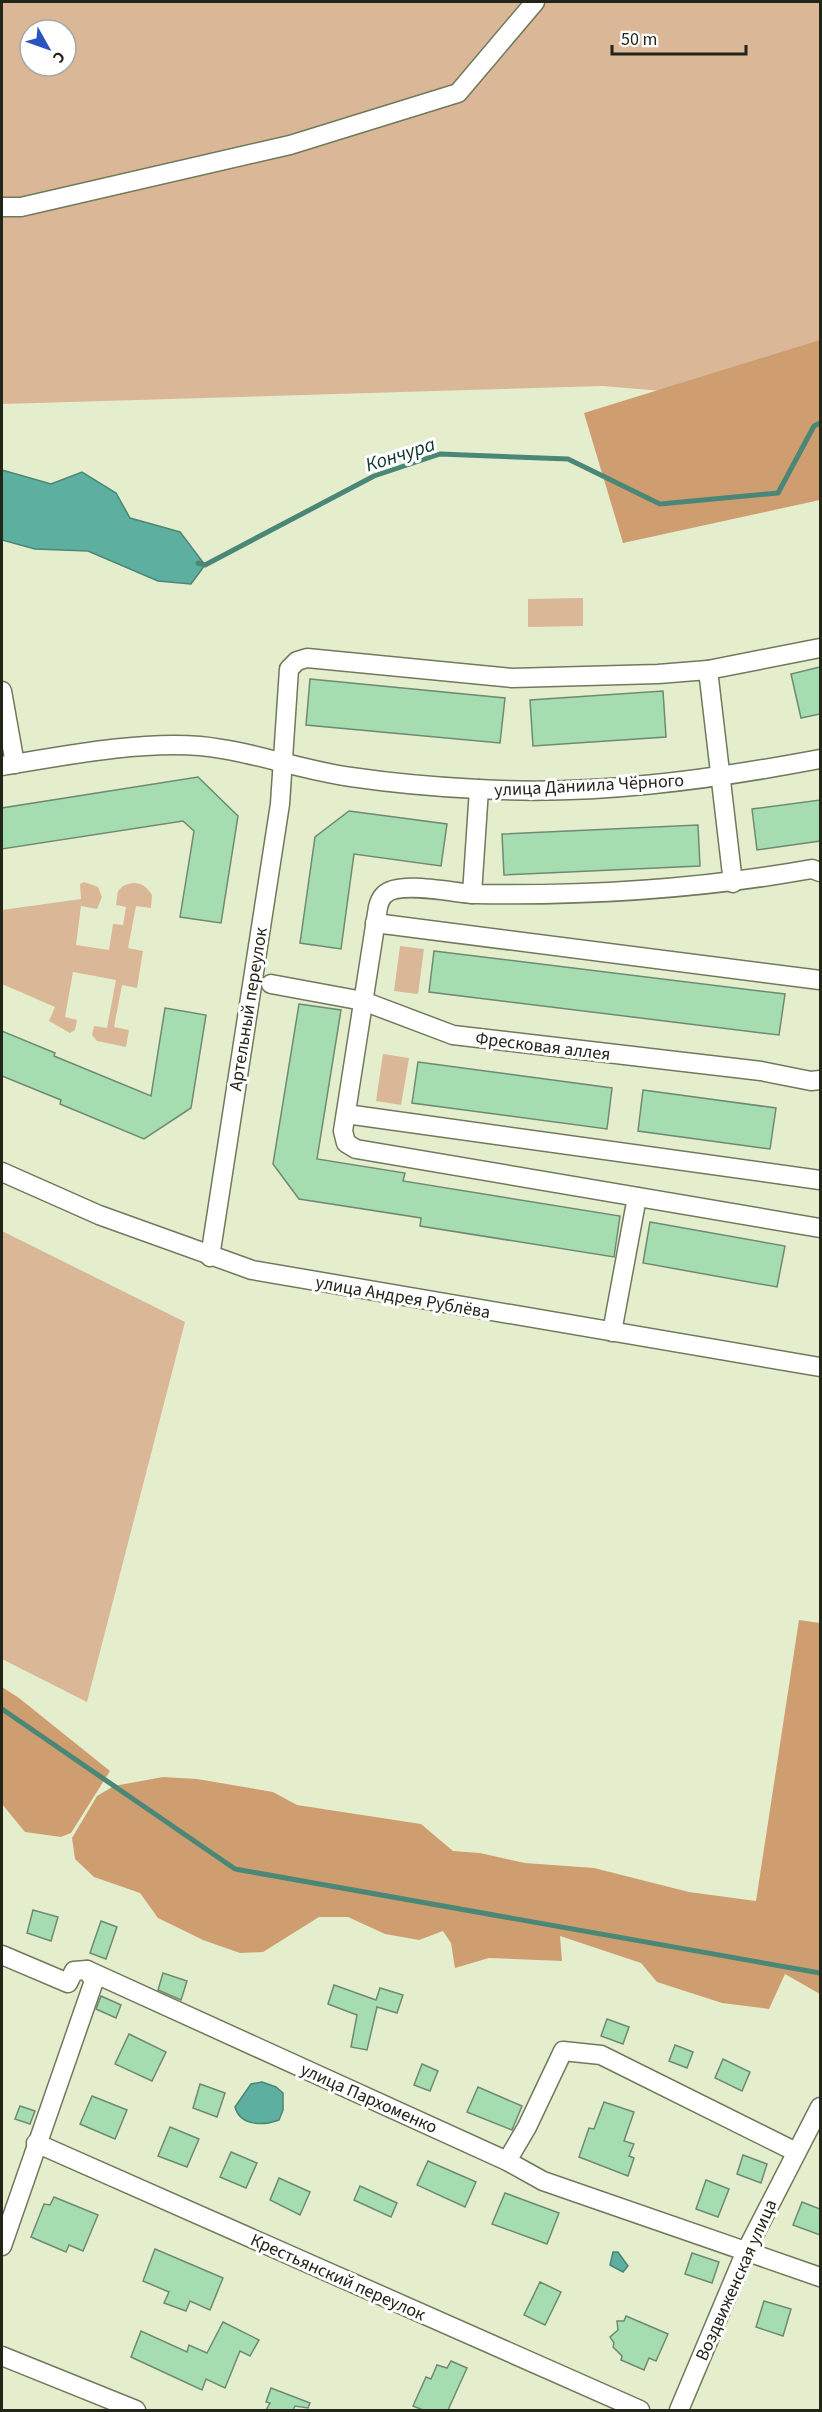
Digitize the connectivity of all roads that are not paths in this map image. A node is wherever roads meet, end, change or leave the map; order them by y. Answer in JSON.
{"nodes":[{"id":1,"x":535,"y":2,"type":"edge"},
{"id":2,"x":2,"y":207,"type":"edge"},
{"id":3,"x":820,"y":648,"type":"edge"},
{"id":4,"x":708,"y":670,"type":"junction"},
{"id":5,"x":2,"y":691,"type":"edge"},
{"id":6,"x":820,"y":759,"type":"edge"},
{"id":7,"x":282,"y":761,"type":"junction"},
{"id":8,"x":8,"y":765,"type":"edge"},
{"id":9,"x":722,"y":778,"type":"junction"},
{"id":10,"x":479,"y":789,"type":"junction"},
{"id":11,"x":820,"y":872,"type":"edge"},
{"id":12,"x":733,"y":883,"type":"junction"},
{"id":13,"x":472,"y":894,"type":"junction"},
{"id":14,"x":375,"y":923,"type":"junction"},
{"id":15,"x":820,"y":980,"type":"edge"},
{"id":16,"x":271,"y":984,"type":"dead end"},
{"id":17,"x":363,"y":1001,"type":"junction"},
{"id":18,"x":820,"y":1080,"type":"edge"},
{"id":19,"x":346,"y":1114,"type":"junction"},
{"id":20,"x":2,"y":1172,"type":"edge"},
{"id":21,"x":820,"y":1180,"type":"edge"},
{"id":22,"x":637,"y":1197,"type":"junction"},
{"id":23,"x":820,"y":1228,"type":"edge"},
{"id":24,"x":210,"y":1257,"type":"junction"},
{"id":25,"x":612,"y":1332,"type":"junction"},
{"id":26,"x":820,"y":1367,"type":"edge"},
{"id":27,"x":2,"y":1955,"type":"edge"},
{"id":28,"x":87,"y":1970,"type":"junction"},
{"id":29,"x":820,"y":2107,"type":"edge"},
{"id":30,"x":36,"y":2143,"type":"junction"},
{"id":31,"x":796,"y":2152,"type":"junction"},
{"id":32,"x":507,"y":2161,"type":"junction"},
{"id":33,"x":2,"y":2246,"type":"edge"},
{"id":34,"x":746,"y":2251,"type":"junction"},
{"id":35,"x":820,"y":2277,"type":"edge"},
{"id":36,"x":2,"y":2356,"type":"edge"},
{"id":37,"x":136,"y":2410,"type":"edge"},
{"id":38,"x":640,"y":2410,"type":"edge"},
{"id":39,"x":679,"y":2410,"type":"edge"}],
"edges":[{"from":1,"to":2,"type":"street"},
{"from":3,"to":4,"type":"street"},
{"from":4,"to":7,"type":"street","name":"Артельный переулок"},
{"from":4,"to":9,"type":"street"},
{"from":5,"to":8,"type":"street"},
{"from":6,"to":9,"type":"street","name":"улица Даниила Чёрного"},
{"from":7,"to":8,"type":"street","name":"улица Даниила Чёрного"},
{"from":7,"to":10,"type":"street","name":"улица Даниила Чёрного"},
{"from":7,"to":24,"type":"street","name":"Артельный переулок"},
{"from":9,"to":10,"type":"street","name":"улица Даниила Чёрного"},
{"from":9,"to":12,"type":"street"},
{"from":10,"to":13,"type":"street"},
{"from":11,"to":12,"type":"street"},
{"from":12,"to":13,"type":"street"},
{"from":13,"to":14,"type":"street"},
{"from":14,"to":15,"type":"street"},
{"from":14,"to":17,"type":"street"},
{"from":16,"to":17,"type":"street","name":"Фресковая аллея"},
{"from":17,"to":18,"type":"street","name":"Фресковая аллея"},
{"from":17,"to":19,"type":"street"},
{"from":19,"to":21,"type":"street"},
{"from":19,"to":22,"type":"street"},
{"from":20,"to":24,"type":"street","name":"улица Андрея Рублёва"},
{"from":22,"to":23,"type":"street"},
{"from":22,"to":25,"type":"street"},
{"from":24,"to":25,"type":"street","name":"улица Андрея Рублёва"},
{"from":25,"to":26,"type":"street","name":"улица Андрея Рублёва"},
{"from":27,"to":28,"type":"street"},
{"from":28,"to":30,"type":"street"},
{"from":28,"to":32,"type":"street","name":"улица Пархоменко"},
{"from":29,"to":31,"type":"street","name":"Воздвиженская улица"},
{"from":30,"to":33,"type":"street"},
{"from":30,"to":38,"type":"street","name":"Крестьянский переулок"},
{"from":31,"to":32,"type":"street"},
{"from":31,"to":34,"type":"street","name":"Воздвиженская улица"},
{"from":32,"to":34,"type":"street","name":"улица Пархоменко"},
{"from":34,"to":35,"type":"street","name":"улица Пархоменко"},
{"from":34,"to":39,"type":"street","name":"Воздвиженская улица"},
{"from":36,"to":37,"type":"street"}]}
